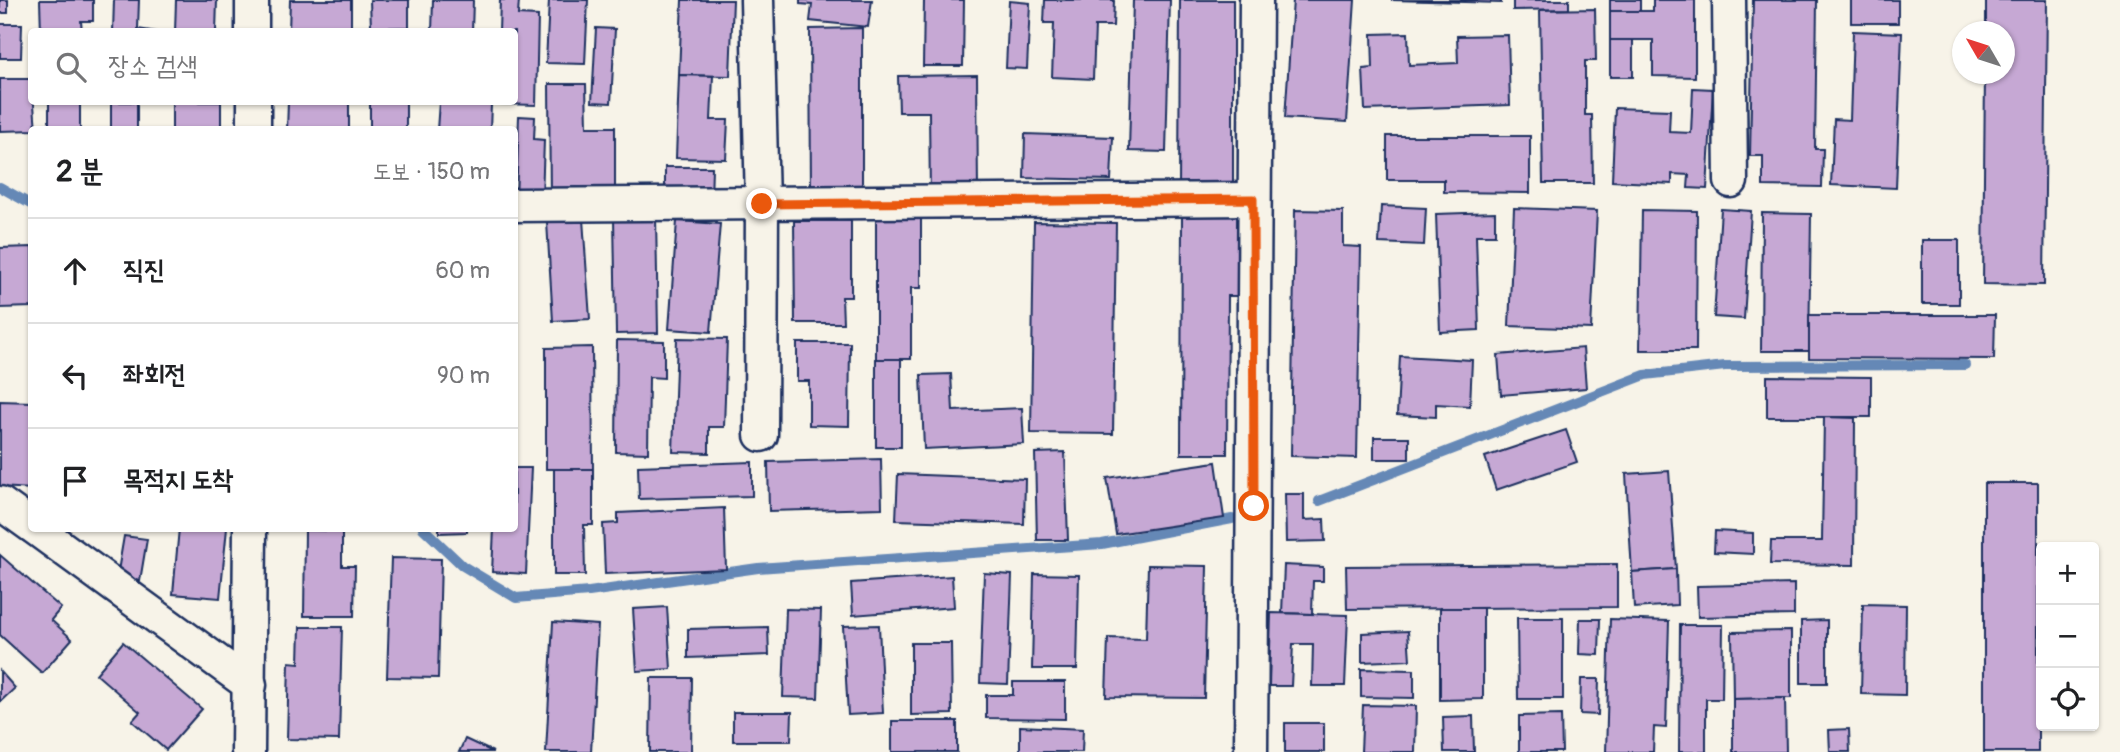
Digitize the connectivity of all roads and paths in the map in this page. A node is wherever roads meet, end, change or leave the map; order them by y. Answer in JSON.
{"nodes":[{"id":1,"x":252,"y":0,"type":"edge"},
{"id":2,"x":757,"y":0,"type":"edge"},
{"id":3,"x":1256,"y":0,"type":"edge"},
{"id":4,"x":1729,"y":0,"type":"edge"},
{"id":5,"x":253,"y":28,"type":"edge"},
{"id":6,"x":254,"y":105,"type":"edge"},
{"id":7,"x":254,"y":126,"type":"edge"},
{"id":8,"x":1731,"y":181,"type":"dead end"},
{"id":9,"x":1253,"y":199,"type":"junction"},
{"id":10,"x":762,"y":204,"type":"junction"},
{"id":11,"x":518,"y":205,"type":"edge"},
{"id":12,"x":761,"y":435,"type":"dead end"},
{"id":13,"x":0,"y":503,"type":"edge"},
{"id":14,"x":28,"y":523,"type":"edge"},
{"id":15,"x":40,"y":532,"type":"edge"},
{"id":16,"x":250,"y":532,"type":"edge"},
{"id":17,"x":250,"y":685,"type":"junction"},
{"id":18,"x":248,"y":752,"type":"edge"},
{"id":19,"x":1251,"y":752,"type":"edge"}],
"edges":[{"from":1,"to":5,"type":"street"},
{"from":2,"to":10,"type":"street"},
{"from":3,"to":9,"type":"street"},
{"from":4,"to":8,"type":"street"},
{"from":6,"to":7,"type":"street"},
{"from":9,"to":10,"type":"street"},
{"from":9,"to":19,"type":"street"},
{"from":10,"to":11,"type":"street"},
{"from":10,"to":12,"type":"street"},
{"from":13,"to":14,"type":"street"},
{"from":15,"to":17,"type":"street"},
{"from":16,"to":17,"type":"street"},
{"from":17,"to":18,"type":"street"}]}
